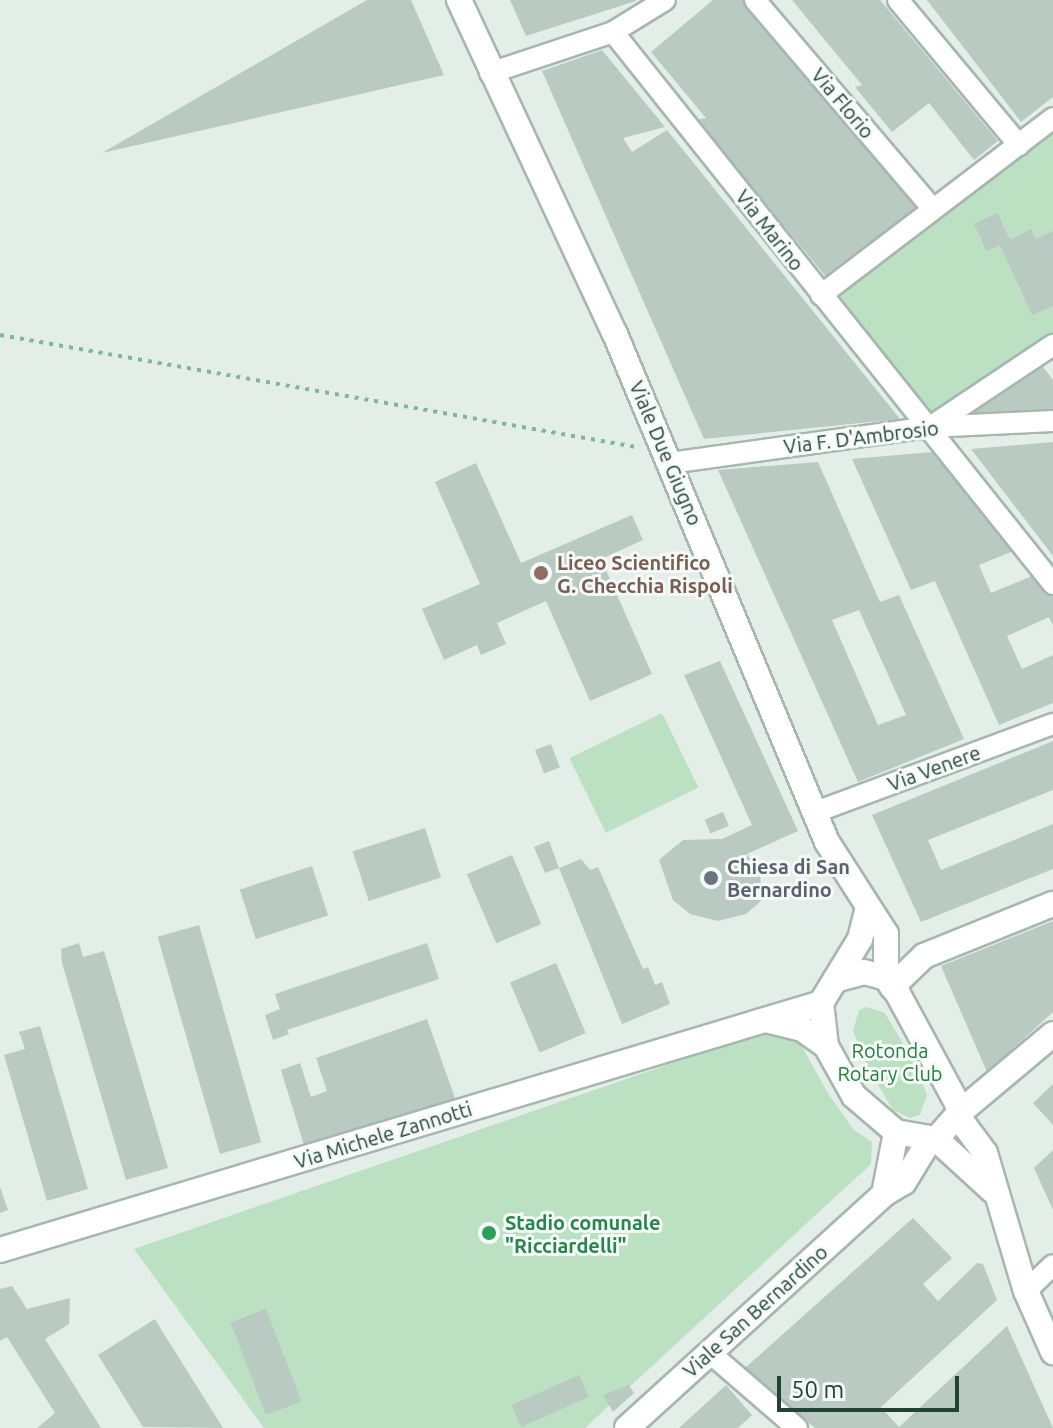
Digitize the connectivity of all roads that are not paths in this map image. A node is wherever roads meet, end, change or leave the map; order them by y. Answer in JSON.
{"nodes":[{"id":1,"x":459,"y":0,"type":"edge"},
{"id":2,"x":665,"y":0,"type":"edge"},
{"id":3,"x":755,"y":0,"type":"edge"},
{"id":4,"x":898,"y":0,"type":"edge"},
{"id":5,"x":613,"y":32,"type":"junction"},
{"id":6,"x":490,"y":73,"type":"junction"},
{"id":7,"x":1053,"y":118,"type":"edge"},
{"id":8,"x":1019,"y":145,"type":"junction"},
{"id":9,"x":931,"y":207,"type":"junction"},
{"id":10,"x":821,"y":295,"type":"junction"},
{"id":11,"x":1052,"y":348,"type":"edge"},
{"id":12,"x":1053,"y":421,"type":"edge"},
{"id":13,"x":929,"y":427,"type":"junction"},
{"id":14,"x":668,"y":458,"type":"junction"},
{"id":15,"x":1053,"y":584,"type":"edge"},
{"id":16,"x":1053,"y":724,"type":"edge"},
{"id":17,"x":816,"y":812,"type":"junction"},
{"id":18,"x":1053,"y":904,"type":"edge"},
{"id":19,"x":868,"y":907,"type":"junction"},
{"id":20,"x":835,"y":980,"type":"junction"},
{"id":21,"x":889,"y":982,"type":"junction"},
{"id":22,"x":821,"y":1003,"type":"junction"},
{"id":23,"x":766,"y":1020,"type":"junction"},
{"id":24,"x":1053,"y":1034,"type":"edge"},
{"id":25,"x":826,"y":1046,"type":"junction"},
{"id":26,"x":958,"y":1114,"type":"junction"},
{"id":27,"x":896,"y":1132,"type":"junction"},
{"id":28,"x":932,"y":1140,"type":"junction"},
{"id":29,"x":993,"y":1191,"type":"junction"},
{"id":30,"x":884,"y":1194,"type":"junction"},
{"id":31,"x":0,"y":1250,"type":"edge"},
{"id":32,"x":1053,"y":1265,"type":"edge"},
{"id":33,"x":1026,"y":1291,"type":"junction"},
{"id":34,"x":1053,"y":1352,"type":"edge"},
{"id":35,"x":710,"y":1353,"type":"junction"},
{"id":36,"x":627,"y":1428,"type":"edge"},
{"id":37,"x":797,"y":1428,"type":"edge"}],
"edges":[{"from":1,"to":6,"type":"main road","name":"Viale Due Giugno"},
{"from":2,"to":5,"type":"street"},
{"from":3,"to":9,"type":"street","name":"Via Florio"},
{"from":4,"to":8,"type":"street"},
{"from":5,"to":6,"type":"street"},
{"from":5,"to":10,"type":"street","name":"Via Marino"},
{"from":6,"to":14,"type":"main road","name":"Viale Due Giugno"},
{"from":7,"to":8,"type":"street"},
{"from":8,"to":9,"type":"street"},
{"from":9,"to":10,"type":"street"},
{"from":10,"to":13,"type":"street","name":"Via Marino"},
{"from":11,"to":13,"type":"street"},
{"from":12,"to":13,"type":"street","name":"Via F. D'Ambrosio"},
{"from":13,"to":14,"type":"street","name":"Via F. D'Ambrosio"},
{"from":13,"to":15,"type":"street","name":"Via Marino"},
{"from":14,"to":17,"type":"main road","name":"Viale Due Giugno"},
{"from":16,"to":17,"type":"street","name":"Via Venere"},
{"from":17,"to":19,"type":"main road","name":"Viale Due Giugno"},
{"from":18,"to":21,"type":"main road"},
{"from":19,"to":20,"type":"main road"},
{"from":19,"to":21,"type":"main road","name":"Viale Due Giugno"},
{"from":20,"to":21,"type":"main road"},
{"from":20,"to":22,"type":"main road"},
{"from":21,"to":26,"type":"main road"},
{"from":22,"to":23,"type":"main road","name":"Via Michele Zannotti"},
{"from":22,"to":25,"type":"main road"},
{"from":23,"to":25,"type":"main road"},
{"from":23,"to":31,"type":"main road","name":"Via Michele Zannotti"},
{"from":24,"to":26,"type":"main road"},
{"from":25,"to":27,"type":"main road"},
{"from":26,"to":28,"type":"main road","name":"Viale San Bernardino"},
{"from":26,"to":29,"type":"main road"},
{"from":27,"to":28,"type":"main road"},
{"from":27,"to":30,"type":"main road"},
{"from":28,"to":29,"type":"main road"},
{"from":28,"to":30,"type":"main road","name":"Viale San Bernardino"},
{"from":29,"to":33,"type":"main road"},
{"from":30,"to":35,"type":"main road","name":"Viale San Bernardino"},
{"from":32,"to":33,"type":"street"},
{"from":33,"to":34,"type":"main road"},
{"from":35,"to":36,"type":"main road","name":"Viale San Bernardino"},
{"from":35,"to":37,"type":"street"}]}
